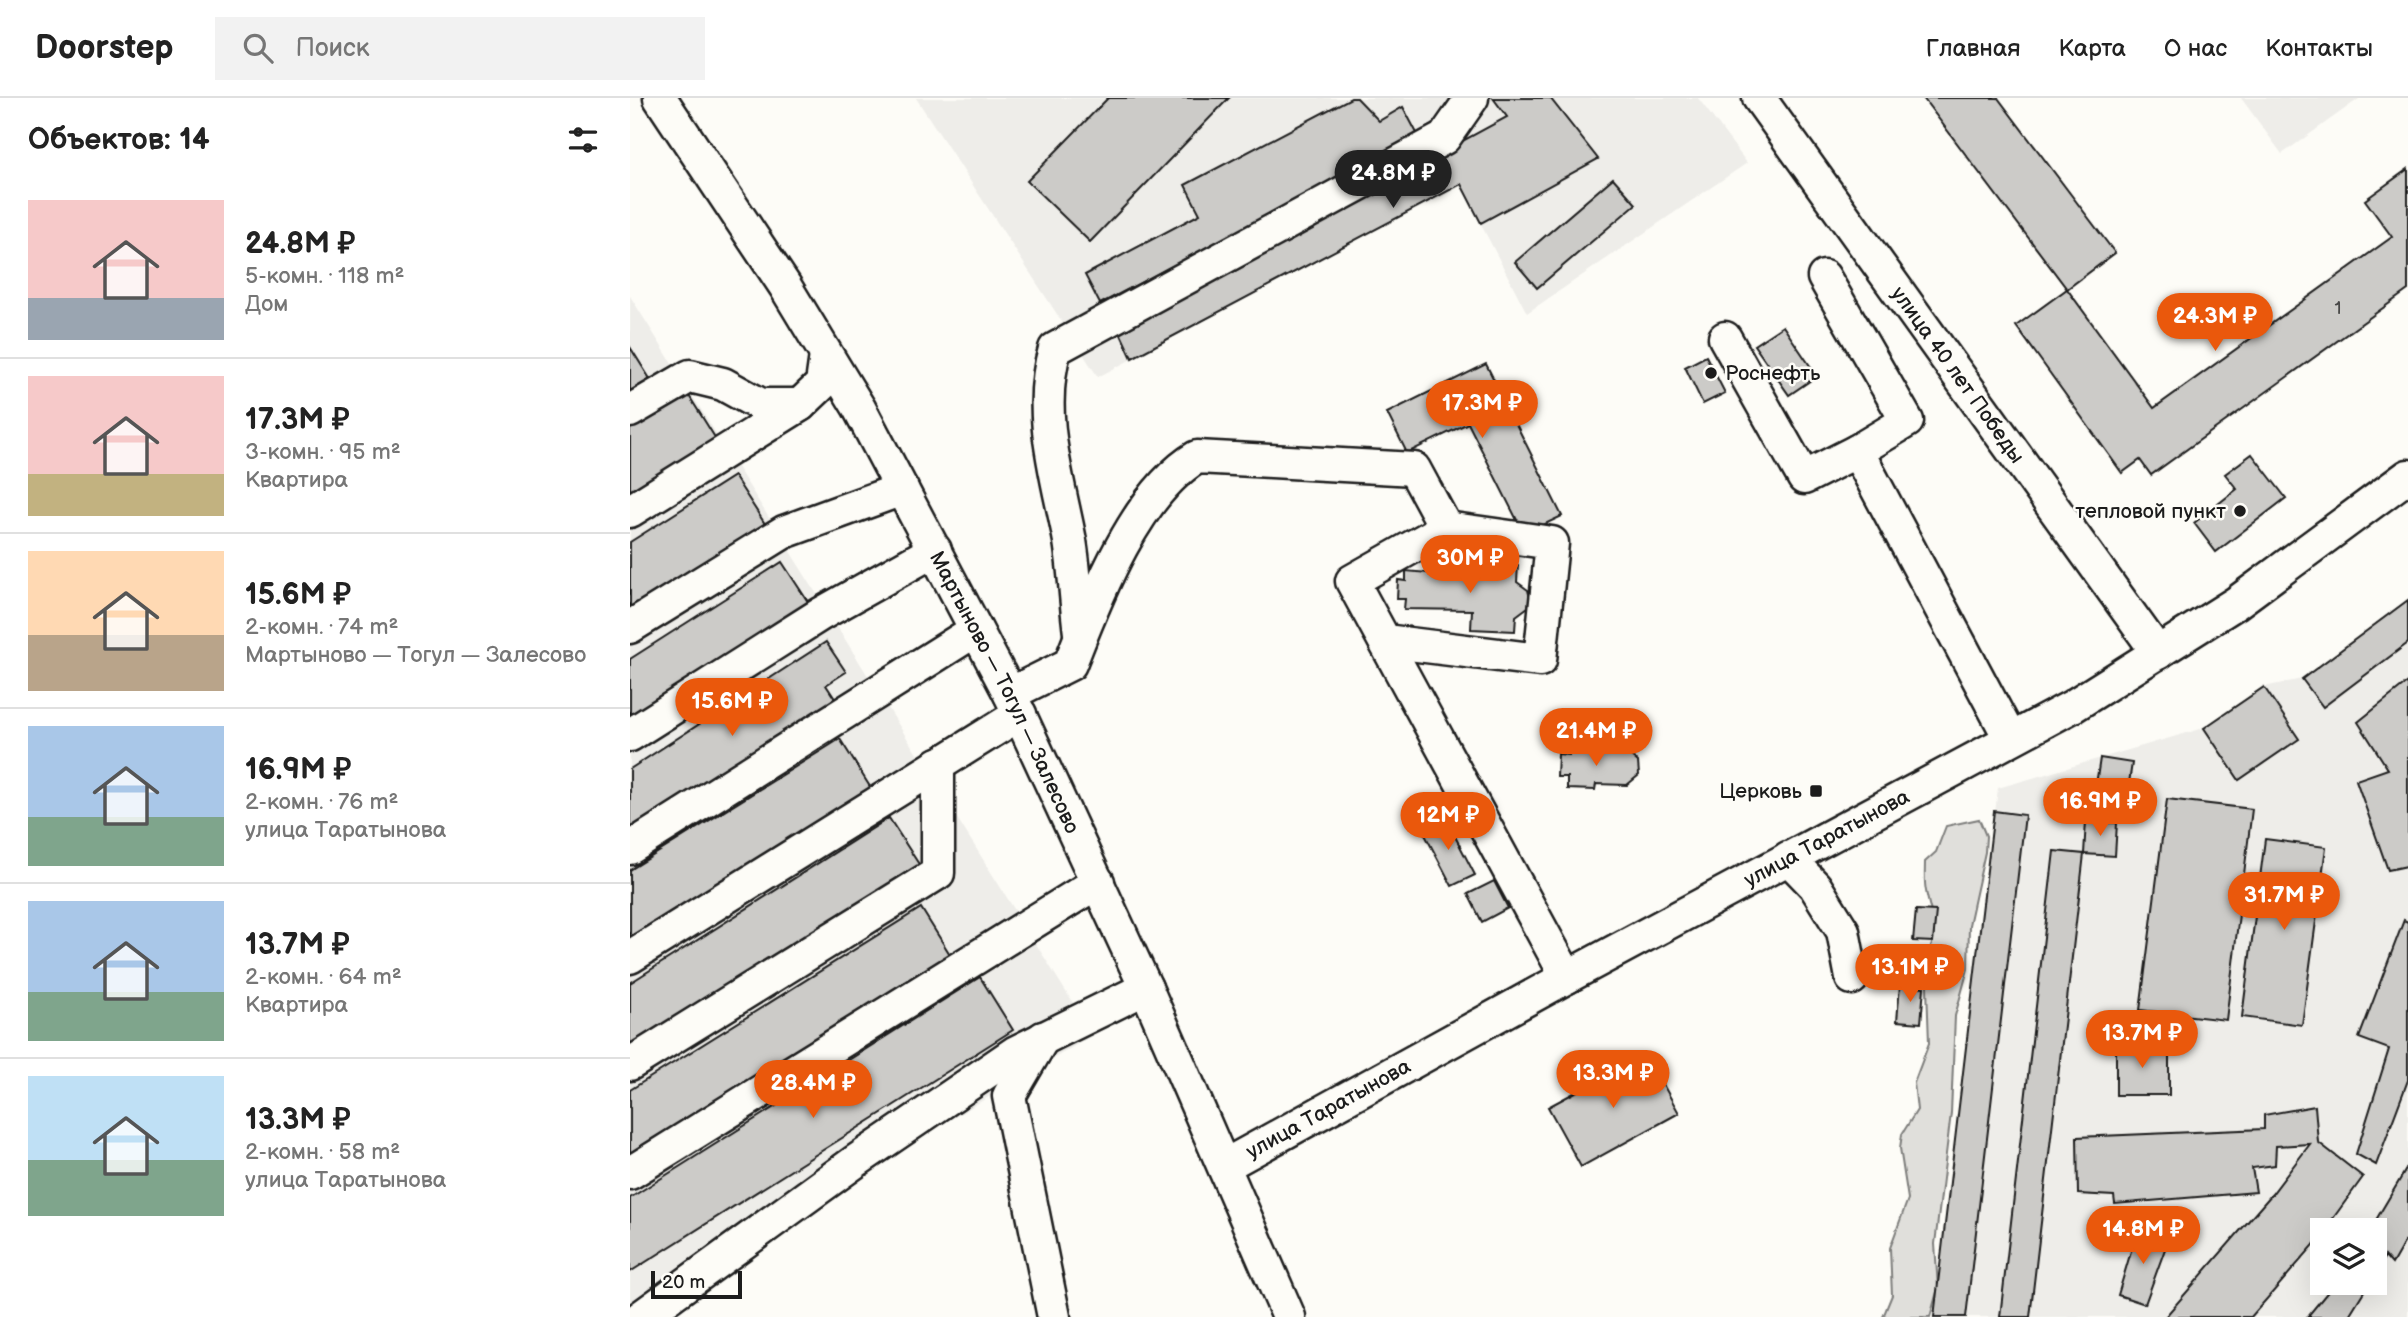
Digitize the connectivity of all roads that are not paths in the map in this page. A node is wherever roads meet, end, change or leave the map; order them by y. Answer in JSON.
{"nodes":[{"id":1,"x":660,"y":98,"type":"edge"},
{"id":2,"x":1472,"y":98,"type":"edge"},
{"id":3,"x":1759,"y":98,"type":"edge"},
{"id":4,"x":1824,"y":277,"type":"dead end"},
{"id":5,"x":1724,"y":338,"type":"dead end"},
{"id":6,"x":826,"y":355,"type":"junction"},
{"id":7,"x":800,"y":405,"type":"junction"},
{"id":8,"x":630,"y":411,"type":"edge"},
{"id":9,"x":1857,"y":451,"type":"junction"},
{"id":10,"x":2408,"y":476,"type":"edge"},
{"id":11,"x":902,"y":489,"type":"junction"},
{"id":12,"x":630,"y":511,"type":"edge"},
{"id":13,"x":1446,"y":528,"type":"junction"},
{"id":14,"x":935,"y":550,"type":"junction"},
{"id":15,"x":630,"y":626,"type":"edge"},
{"id":16,"x":976,"y":630,"type":"junction"},
{"id":17,"x":1080,"y":638,"type":"junction"},
{"id":18,"x":1385,"y":642,"type":"junction"},
{"id":19,"x":2158,"y":653,"type":"junction"},
{"id":20,"x":1015,"y":704,"type":"junction"},
{"id":21,"x":630,"y":735,"type":"edge"},
{"id":22,"x":2010,"y":738,"type":"junction"},
{"id":23,"x":938,"y":764,"type":"junction"},
{"id":24,"x":630,"y":848,"type":"edge"},
{"id":25,"x":1788,"y":858,"type":"junction"},
{"id":26,"x":1098,"y":882,"type":"junction"},
{"id":27,"x":630,"y":957,"type":"edge"},
{"id":28,"x":1567,"y":977,"type":"junction"},
{"id":29,"x":1852,"y":978,"type":"dead end"},
{"id":30,"x":1146,"y":988,"type":"junction"},
{"id":31,"x":1043,"y":1038,"type":"junction"},
{"id":32,"x":630,"y":1064,"type":"edge"},
{"id":33,"x":1224,"y":1166,"type":"junction"},
{"id":34,"x":630,"y":1173,"type":"edge"},
{"id":35,"x":641,"y":1317,"type":"edge"},
{"id":36,"x":1054,"y":1317,"type":"edge"},
{"id":37,"x":1289,"y":1317,"type":"edge"}],
"edges":[{"from":1,"to":6,"type":"street","name":"Мартыново — Тогул — Залесово"},
{"from":2,"to":17,"type":"street"},
{"from":3,"to":19,"type":"street","name":"улица 40 лет Победы"},
{"from":4,"to":9,"type":"street"},
{"from":5,"to":9,"type":"street"},
{"from":6,"to":7,"type":"street"},
{"from":6,"to":11,"type":"street","name":"Мартыново — Тогул — Залесово"},
{"from":7,"to":8,"type":"street"},
{"from":7,"to":12,"type":"street"},
{"from":9,"to":22,"type":"street"},
{"from":10,"to":19,"type":"street","name":"улица Таратынова"},
{"from":11,"to":14,"type":"street","name":"Мартыново — Тогул — Залесово"},
{"from":11,"to":15,"type":"street"},
{"from":13,"to":17,"type":"street"},
{"from":13,"to":18,"type":"street"},
{"from":13,"to":18,"type":"street"},
{"from":14,"to":16,"type":"street","name":"Мартыново — Тогул — Залесово"},
{"from":14,"to":21,"type":"street"},
{"from":16,"to":20,"type":"street","name":"Мартыново — Тогул — Залесово"},
{"from":16,"to":24,"type":"street"},
{"from":17,"to":20,"type":"street"},
{"from":18,"to":28,"type":"street"},
{"from":19,"to":22,"type":"street","name":"улица Таратынова"},
{"from":20,"to":23,"type":"street"},
{"from":20,"to":26,"type":"street","name":"Мартыново — Тогул — Залесово"},
{"from":22,"to":25,"type":"street","name":"улица Таратынова"},
{"from":23,"to":27,"type":"street"},
{"from":23,"to":32,"type":"street"},
{"from":25,"to":28,"type":"street","name":"улица Таратынова"},
{"from":25,"to":29,"type":"street"},
{"from":26,"to":30,"type":"street","name":"Мартыново — Тогул — Залесово"},
{"from":26,"to":34,"type":"street"},
{"from":28,"to":33,"type":"street","name":"улица Таратынова"},
{"from":30,"to":31,"type":"street"},
{"from":30,"to":33,"type":"street","name":"Мартыново — Тогул — Залесово"},
{"from":31,"to":35,"type":"street"},
{"from":31,"to":36,"type":"street"},
{"from":33,"to":37,"type":"street","name":"Мартыново — Тогул — Залесово"}]}
